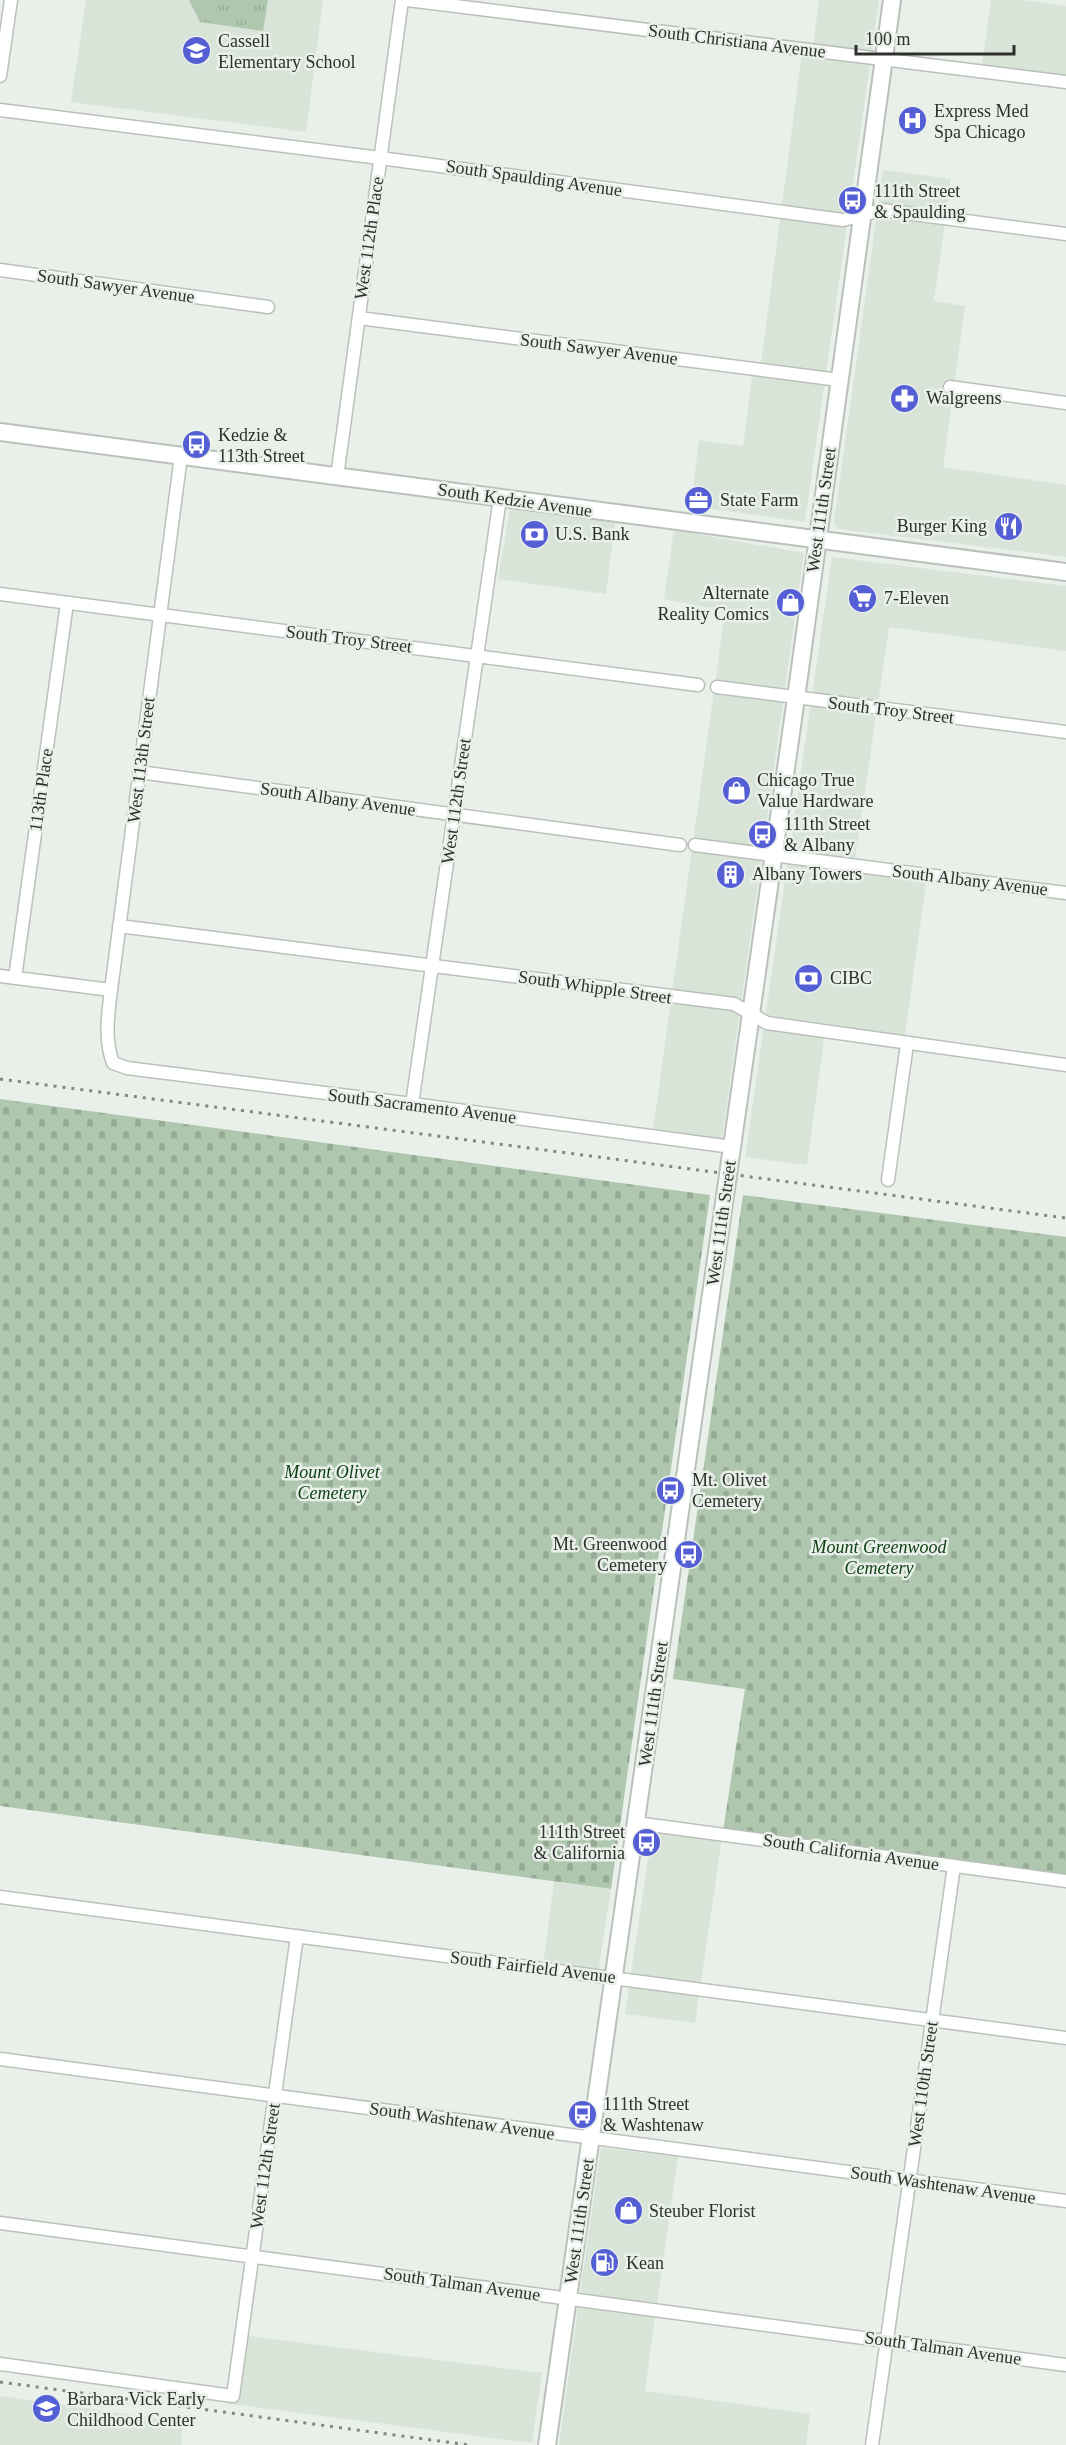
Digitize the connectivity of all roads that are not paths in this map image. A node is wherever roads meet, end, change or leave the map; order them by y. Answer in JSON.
{"nodes":[{"id":1,"x":10,"y":0,"type":"edge"},
{"id":2,"x":402,"y":0,"type":"edge"},
{"id":3,"x":407,"y":0,"type":"edge"},
{"id":4,"x":892,"y":0,"type":"edge"},
{"id":5,"x":884,"y":59,"type":"junction"},
{"id":6,"x":0,"y":76,"type":"edge"},
{"id":7,"x":1066,"y":82,"type":"edge"},
{"id":8,"x":0,"y":110,"type":"edge"},
{"id":9,"x":380,"y":158,"type":"junction"},
{"id":10,"x":862,"y":216,"type":"junction"},
{"id":11,"x":1066,"y":234,"type":"edge"},
{"id":12,"x":0,"y":270,"type":"edge"},
{"id":13,"x":268,"y":307,"type":"dead end"},
{"id":14,"x":358,"y":318,"type":"junction"},
{"id":15,"x":839,"y":380,"type":"junction"},
{"id":16,"x":950,"y":387,"type":"dead end"},
{"id":17,"x":1066,"y":403,"type":"edge"},
{"id":18,"x":0,"y":432,"type":"edge"},
{"id":19,"x":181,"y":456,"type":"junction"},
{"id":20,"x":337,"y":477,"type":"junction"},
{"id":21,"x":500,"y":498,"type":"junction"},
{"id":22,"x":817,"y":541,"type":"junction"},
{"id":23,"x":1066,"y":572,"type":"edge"},
{"id":24,"x":0,"y":594,"type":"edge"},
{"id":25,"x":67,"y":603,"type":"junction"},
{"id":26,"x":160,"y":615,"type":"junction"},
{"id":27,"x":477,"y":656,"type":"junction"},
{"id":28,"x":698,"y":685,"type":"dead end"},
{"id":29,"x":717,"y":687,"type":"dead end"},
{"id":30,"x":795,"y":698,"type":"junction"},
{"id":31,"x":1066,"y":732,"type":"edge"},
{"id":32,"x":139,"y":772,"type":"junction"},
{"id":33,"x":454,"y":814,"type":"junction"},
{"id":34,"x":680,"y":845,"type":"dead end"},
{"id":35,"x":695,"y":845,"type":"dead end"},
{"id":36,"x":772,"y":856,"type":"junction"},
{"id":37,"x":1066,"y":892,"type":"edge"},
{"id":38,"x":119,"y":926,"type":"junction"},
{"id":39,"x":432,"y":966,"type":"junction"},
{"id":40,"x":0,"y":976,"type":"edge"},
{"id":41,"x":15,"y":978,"type":"junction"},
{"id":42,"x":111,"y":990,"type":"junction"},
{"id":43,"x":750,"y":1014,"type":"junction"},
{"id":44,"x":908,"y":1044,"type":"junction"},
{"id":45,"x":113,"y":1063,"type":"joint"},
{"id":46,"x":1066,"y":1065,"type":"edge"},
{"id":47,"x":412,"y":1104,"type":"junction"},
{"id":48,"x":732,"y":1147,"type":"junction"},
{"id":49,"x":888,"y":1180,"type":"dead end"},
{"id":50,"x":636,"y":1823,"type":"junction"},
{"id":51,"x":954,"y":1866,"type":"junction"},
{"id":52,"x":1066,"y":1881,"type":"edge"},
{"id":53,"x":0,"y":1897,"type":"edge"},
{"id":54,"x":297,"y":1936,"type":"junction"},
{"id":55,"x":614,"y":1978,"type":"junction"},
{"id":56,"x":932,"y":2020,"type":"junction"},
{"id":57,"x":1066,"y":2038,"type":"edge"},
{"id":58,"x":0,"y":2060,"type":"edge"},
{"id":59,"x":275,"y":2096,"type":"junction"},
{"id":60,"x":591,"y":2138,"type":"junction"},
{"id":61,"x":909,"y":2180,"type":"junction"},
{"id":62,"x":1066,"y":2201,"type":"edge"},
{"id":63,"x":0,"y":2223,"type":"edge"},
{"id":64,"x":252,"y":2256,"type":"junction"},
{"id":65,"x":568,"y":2298,"type":"junction"},
{"id":66,"x":886,"y":2341,"type":"junction"},
{"id":67,"x":0,"y":2364,"type":"edge"},
{"id":68,"x":1066,"y":2365,"type":"edge"},
{"id":69,"x":547,"y":2445,"type":"edge"},
{"id":70,"x":872,"y":2445,"type":"edge"}],
"edges":[{"from":1,"to":6,"type":"street"},
{"from":2,"to":9,"type":"street","name":"West 112th Place"},
{"from":3,"to":5,"type":"street","name":"South Christiana Avenue"},
{"from":4,"to":5,"type":"main road","name":"West 111th Street"},
{"from":5,"to":7,"type":"street","name":"South Christiana Avenue"},
{"from":5,"to":10,"type":"main road","name":"West 111th Street"},
{"from":8,"to":9,"type":"street","name":"South Spaulding Avenue"},
{"from":9,"to":10,"type":"street","name":"South Spaulding Avenue"},
{"from":9,"to":14,"type":"street","name":"West 112th Place"},
{"from":10,"to":11,"type":"street","name":"South Spaulding Avenue"},
{"from":10,"to":15,"type":"main road","name":"West 111th Street"},
{"from":12,"to":13,"type":"street","name":"South Sawyer Avenue"},
{"from":14,"to":15,"type":"street","name":"South Sawyer Avenue"},
{"from":14,"to":20,"type":"street","name":"West 112th Place"},
{"from":15,"to":22,"type":"main road","name":"West 111th Street"},
{"from":16,"to":17,"type":"street"},
{"from":18,"to":19,"type":"main road","name":"South Kedzie Avenue"},
{"from":19,"to":20,"type":"main road","name":"South Kedzie Avenue"},
{"from":19,"to":26,"type":"street","name":"West 113th Street"},
{"from":20,"to":21,"type":"main road","name":"South Kedzie Avenue"},
{"from":21,"to":22,"type":"main road","name":"South Kedzie Avenue"},
{"from":21,"to":27,"type":"street","name":"West 112th Street"},
{"from":22,"to":23,"type":"main road","name":"South Kedzie Avenue"},
{"from":22,"to":30,"type":"main road","name":"West 111th Street"},
{"from":24,"to":25,"type":"street","name":"South Troy Street"},
{"from":25,"to":26,"type":"street","name":"South Troy Street"},
{"from":25,"to":41,"type":"street","name":"113th Place"},
{"from":26,"to":27,"type":"street","name":"South Troy Street"},
{"from":26,"to":32,"type":"street","name":"West 113th Street"},
{"from":27,"to":28,"type":"street","name":"South Troy Street"},
{"from":27,"to":33,"type":"street","name":"West 112th Street"},
{"from":29,"to":30,"type":"street","name":"South Troy Street"},
{"from":30,"to":31,"type":"street","name":"South Troy Street"},
{"from":30,"to":36,"type":"main road","name":"West 111th Street"},
{"from":32,"to":33,"type":"street","name":"South Albany Avenue"},
{"from":32,"to":38,"type":"street","name":"West 113th Street"},
{"from":33,"to":34,"type":"street","name":"South Albany Avenue"},
{"from":33,"to":39,"type":"street","name":"West 112th Street"},
{"from":35,"to":36,"type":"street","name":"South Albany Avenue"},
{"from":36,"to":37,"type":"street","name":"South Albany Avenue"},
{"from":36,"to":43,"type":"main road","name":"West 111th Street"},
{"from":38,"to":39,"type":"street","name":"South Whipple Street"},
{"from":38,"to":42,"type":"street","name":"West 113th Street"},
{"from":39,"to":43,"type":"street","name":"South Whipple Street"},
{"from":39,"to":47,"type":"street","name":"West 112th Street"},
{"from":40,"to":41,"type":"street"},
{"from":41,"to":42,"type":"street"},
{"from":42,"to":45,"type":"street","name":"West 113th Street"},
{"from":43,"to":44,"type":"street","name":"South Whipple Street"},
{"from":43,"to":48,"type":"main road","name":"West 111th Street"},
{"from":44,"to":46,"type":"street","name":"South Whipple Street"},
{"from":44,"to":49,"type":"street"},
{"from":45,"to":47,"type":"street","name":"South Sacramento Avenue"},
{"from":47,"to":48,"type":"street","name":"South Sacramento Avenue"},
{"from":48,"to":50,"type":"main road","name":"West 111th Street"},
{"from":50,"to":51,"type":"street","name":"South California Avenue"},
{"from":50,"to":55,"type":"main road","name":"West 111th Street"},
{"from":51,"to":52,"type":"street","name":"South California Avenue"},
{"from":51,"to":56,"type":"street","name":"West 110th Street"},
{"from":53,"to":54,"type":"street","name":"South Fairfield Avenue"},
{"from":54,"to":55,"type":"street","name":"South Fairfield Avenue"},
{"from":54,"to":59,"type":"street","name":"West 112th Street"},
{"from":55,"to":56,"type":"street","name":"South Fairfield Avenue"},
{"from":55,"to":60,"type":"main road","name":"West 111th Street"},
{"from":56,"to":57,"type":"street","name":"South Fairfield Avenue"},
{"from":56,"to":61,"type":"street","name":"West 110th Street"},
{"from":58,"to":59,"type":"street","name":"South Washtenaw Avenue"},
{"from":59,"to":60,"type":"street","name":"South Washtenaw Avenue"},
{"from":59,"to":64,"type":"street","name":"West 112th Street"},
{"from":60,"to":61,"type":"street","name":"South Washtenaw Avenue"},
{"from":60,"to":65,"type":"main road","name":"West 111th Street"},
{"from":61,"to":62,"type":"street","name":"South Washtenaw Avenue"},
{"from":61,"to":66,"type":"street","name":"West 110th Street"},
{"from":63,"to":64,"type":"street","name":"South Talman Avenue"},
{"from":64,"to":65,"type":"street","name":"South Talman Avenue"},
{"from":64,"to":67,"type":"street","name":"West 112th Street"},
{"from":65,"to":66,"type":"street","name":"South Talman Avenue"},
{"from":65,"to":69,"type":"main road","name":"West 111th Street"},
{"from":66,"to":68,"type":"street","name":"South Talman Avenue"},
{"from":66,"to":70,"type":"street","name":"West 110th Street"}]}
